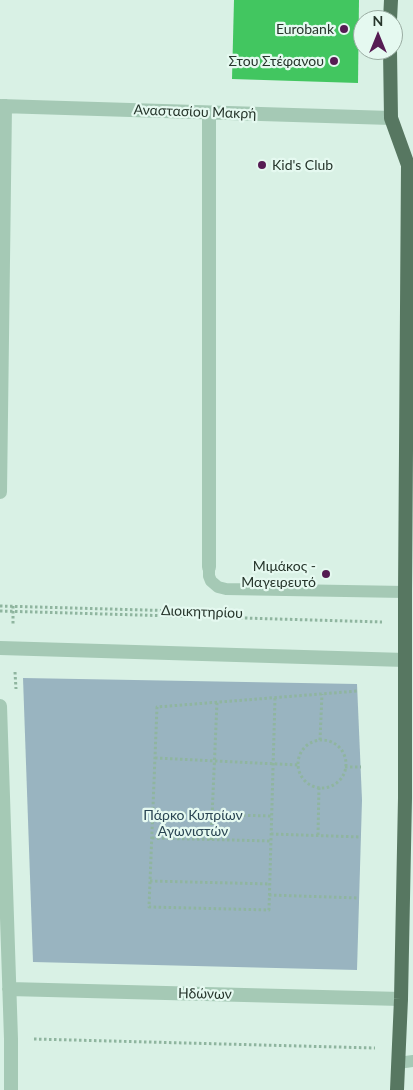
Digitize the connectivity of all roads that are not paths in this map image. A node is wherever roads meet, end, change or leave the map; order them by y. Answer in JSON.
{"nodes":[{"id":1,"x":390,"y":60,"type":"edge"},
{"id":2,"x":2,"y":106,"type":"edge"},
{"id":3,"x":209,"y":112,"type":"junction"},
{"id":4,"x":391,"y":118,"type":"junction"},
{"id":5,"x":411,"y":161,"type":"edge"},
{"id":6,"x":409,"y":452,"type":"edge"},
{"id":7,"x":0,"y":492,"type":"edge"},
{"id":8,"x":209,"y":567,"type":"joint"},
{"id":9,"x":405,"y":592,"type":"junction"},
{"id":10,"x":0,"y":648,"type":"edge"},
{"id":11,"x":405,"y":660,"type":"junction"},
{"id":12,"x":0,"y":706,"type":"edge"},
{"id":13,"x":9,"y":989,"type":"junction"},
{"id":14,"x":401,"y":999,"type":"junction"},
{"id":15,"x":7,"y":1033,"type":"edge"},
{"id":16,"x":413,"y":1061,"type":"edge"},
{"id":17,"x":398,"y":1063,"type":"junction"},
{"id":18,"x":11,"y":1090,"type":"edge"},
{"id":19,"x":397,"y":1090,"type":"edge"}],
"edges":[{"from":1,"to":4,"type":"main road"},
{"from":2,"to":3,"type":"street","name":"Αναστασίου Μακρή"},
{"from":2,"to":7,"type":"street"},
{"from":3,"to":4,"type":"street","name":"Αναστασίου Μακρή"},
{"from":3,"to":8,"type":"street"},
{"from":4,"to":5,"type":"main road"},
{"from":5,"to":6,"type":"main road"},
{"from":6,"to":9,"type":"main road"},
{"from":8,"to":9,"type":"lane"},
{"from":9,"to":11,"type":"main road"},
{"from":10,"to":11,"type":"street"},
{"from":11,"to":14,"type":"main road"},
{"from":12,"to":13,"type":"street"},
{"from":13,"to":14,"type":"street","name":"Ηδώνων"},
{"from":13,"to":15,"type":"street"},
{"from":14,"to":17,"type":"main road"},
{"from":15,"to":18,"type":"street"},
{"from":16,"to":17,"type":"lane"},
{"from":17,"to":19,"type":"main road"}]}
